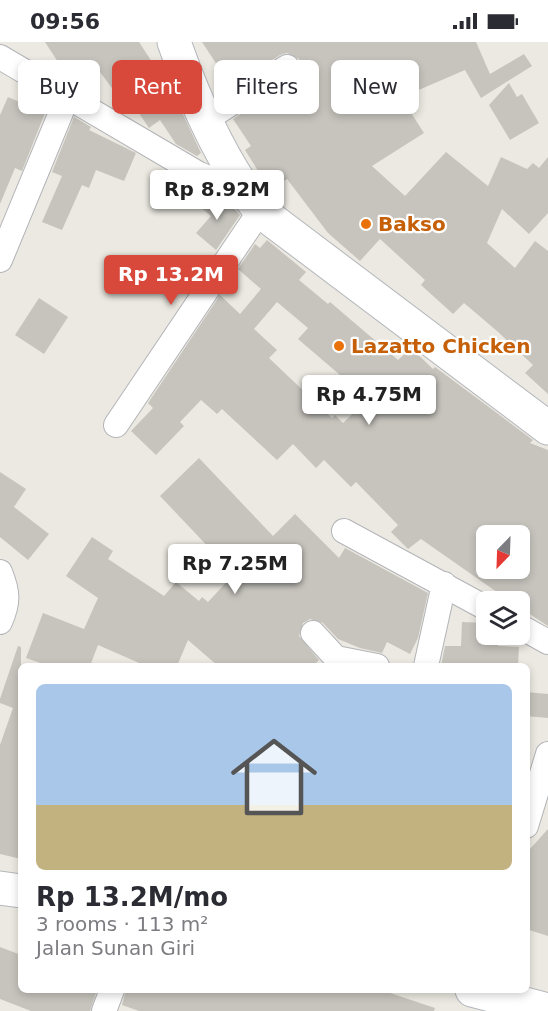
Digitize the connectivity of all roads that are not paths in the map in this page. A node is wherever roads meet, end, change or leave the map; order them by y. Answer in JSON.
{"nodes":[{"id":1,"x":174,"y":42,"type":"edge"},
{"id":2,"x":0,"y":57,"type":"edge"},
{"id":3,"x":18,"y":68,"type":"edge"},
{"id":4,"x":60,"y":114,"type":"edge"},
{"id":5,"x":95,"y":114,"type":"edge"},
{"id":6,"x":215,"y":114,"type":"edge"},
{"id":7,"x":207,"y":119,"type":"junction"},
{"id":8,"x":239,"y":184,"type":"junction"},
{"id":9,"x":260,"y":211,"type":"junction"},
{"id":10,"x":0,"y":260,"type":"edge"},
{"id":11,"x":116,"y":424,"type":"dead end"},
{"id":12,"x":548,"y":428,"type":"edge"},
{"id":13,"x":344,"y":531,"type":"dead end"},
{"id":14,"x":0,"y":572,"type":"edge"},
{"id":15,"x":444,"y":584,"type":"junction"},
{"id":16,"x":476,"y":602,"type":"edge"},
{"id":17,"x":0,"y":622,"type":"edge"},
{"id":18,"x":530,"y":632,"type":"edge"},
{"id":19,"x":313,"y":633,"type":"dead end"},
{"id":20,"x":548,"y":642,"type":"edge"},
{"id":21,"x":362,"y":663,"type":"edge"},
{"id":22,"x":427,"y":663,"type":"edge"},
{"id":23,"x":548,"y":754,"type":"edge"},
{"id":24,"x":530,"y":813,"type":"edge"},
{"id":25,"x":0,"y":888,"type":"edge"},
{"id":26,"x":18,"y":891,"type":"edge"},
{"id":27,"x":0,"y":910,"type":"edge"},
{"id":28,"x":18,"y":913,"type":"edge"},
{"id":29,"x":530,"y":985,"type":"edge"},
{"id":30,"x":548,"y":990,"type":"edge"},
{"id":31,"x":111,"y":993,"type":"edge"},
{"id":32,"x":483,"y":993,"type":"edge"},
{"id":33,"x":548,"y":1010,"type":"edge"},
{"id":34,"x":104,"y":1011,"type":"edge"}],
"edges":[{"from":1,"to":7,"type":"street"},
{"from":2,"to":3,"type":"street"},
{"from":4,"to":10,"type":"street"},
{"from":5,"to":8,"type":"street"},
{"from":6,"to":7,"type":"street"},
{"from":7,"to":8,"type":"street"},
{"from":8,"to":9,"type":"street"},
{"from":9,"to":11,"type":"street"},
{"from":9,"to":12,"type":"street"},
{"from":13,"to":15,"type":"street"},
{"from":14,"to":17,"type":"street"},
{"from":15,"to":16,"type":"street"},
{"from":15,"to":22,"type":"street"},
{"from":18,"to":20,"type":"street"},
{"from":19,"to":21,"type":"street"},
{"from":23,"to":24,"type":"street"},
{"from":25,"to":26,"type":"street"},
{"from":27,"to":28,"type":"street"},
{"from":29,"to":30,"type":"street"},
{"from":31,"to":34,"type":"street"},
{"from":32,"to":33,"type":"street"}]}
